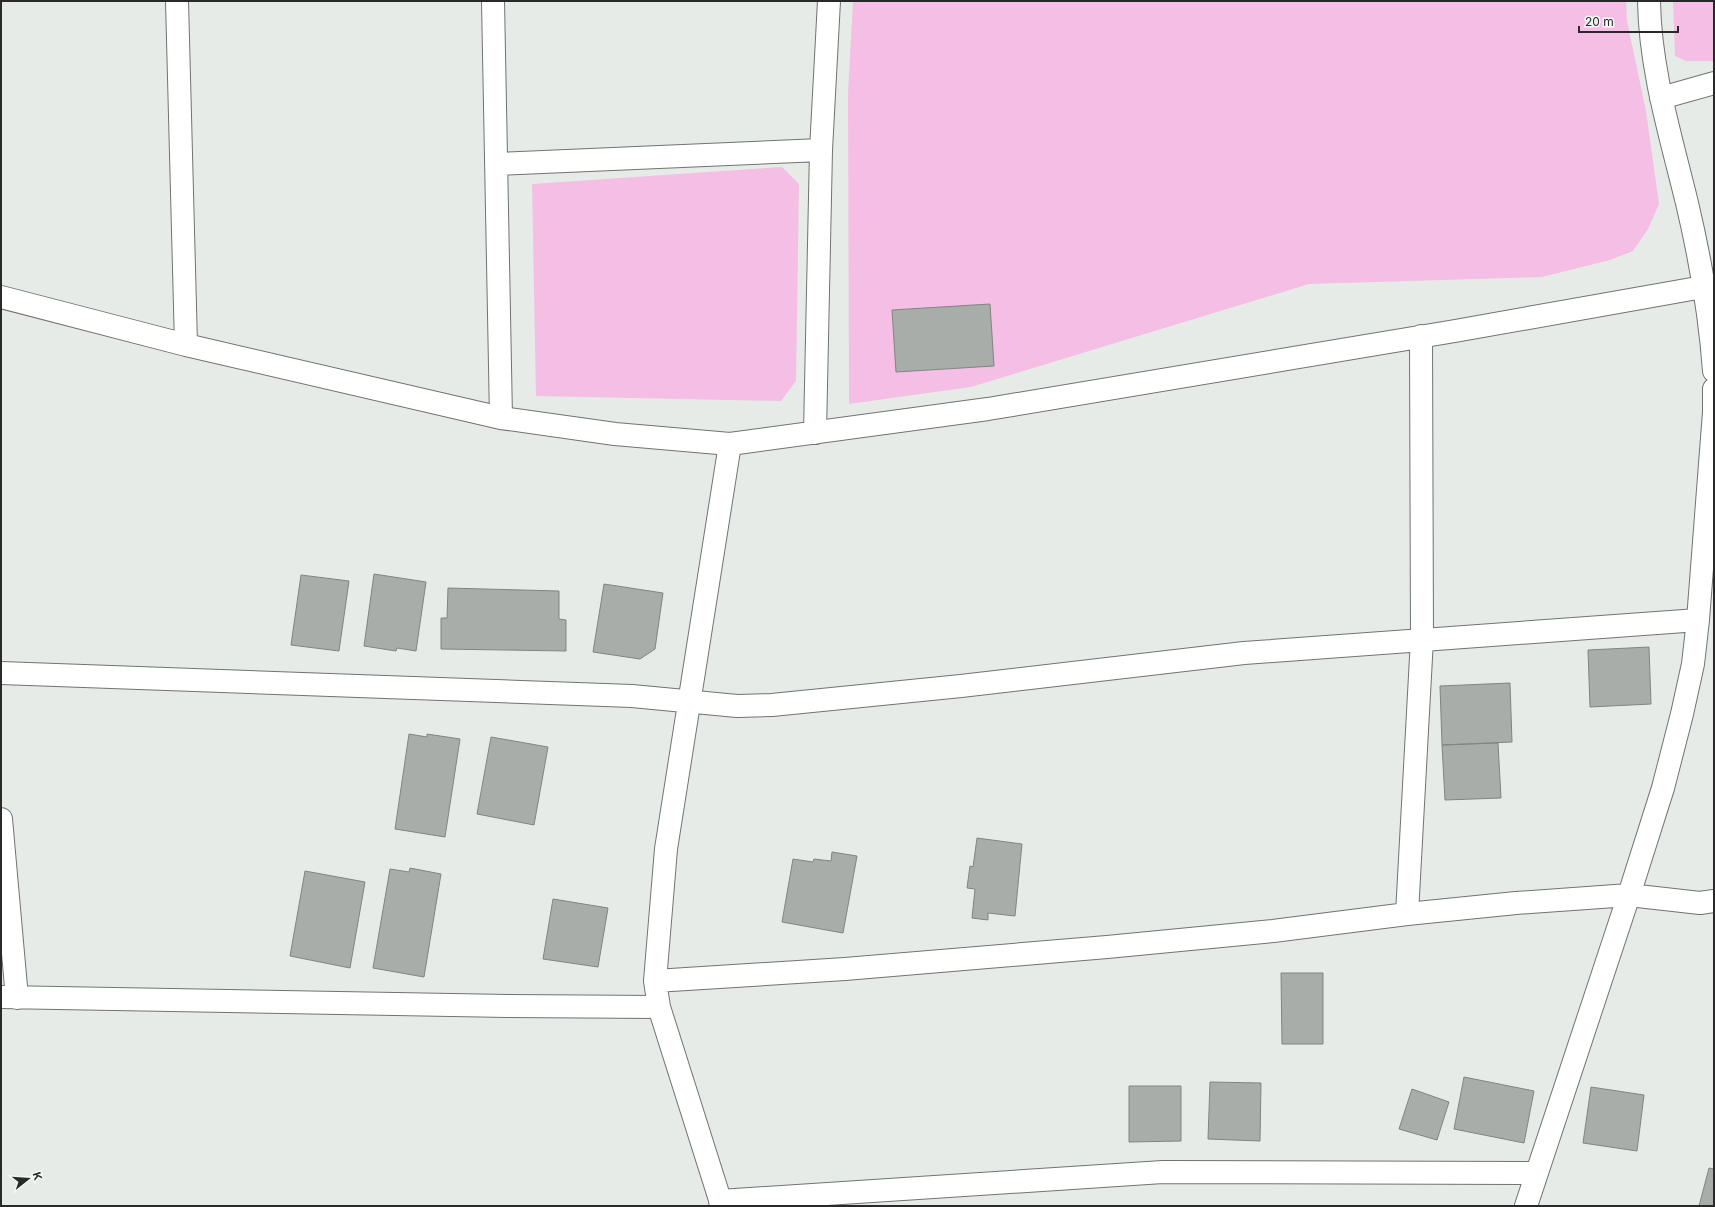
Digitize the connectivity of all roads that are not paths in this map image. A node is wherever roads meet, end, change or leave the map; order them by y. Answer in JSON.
{"nodes":[{"id":1,"x":177,"y":1,"type":"edge"},
{"id":2,"x":493,"y":1,"type":"edge"},
{"id":3,"x":829,"y":1,"type":"edge"},
{"id":4,"x":1649,"y":1,"type":"edge"},
{"id":5,"x":1714,"y":84,"type":"edge"},
{"id":6,"x":1661,"y":98,"type":"junction"},
{"id":7,"x":821,"y":150,"type":"junction"},
{"id":8,"x":496,"y":164,"type":"junction"},
{"id":9,"x":1703,"y":287,"type":"junction"},
{"id":10,"x":1,"y":297,"type":"edge"},
{"id":11,"x":1421,"y":336,"type":"junction"},
{"id":12,"x":186,"y":345,"type":"junction"},
{"id":13,"x":1714,"y":371,"type":"edge"},
{"id":14,"x":1714,"y":389,"type":"edge"},
{"id":15,"x":501,"y":418,"type":"junction"},
{"id":16,"x":815,"y":433,"type":"junction"},
{"id":17,"x":730,"y":444,"type":"junction"},
{"id":18,"x":1698,"y":620,"type":"junction"},
{"id":19,"x":1422,"y":639,"type":"junction"},
{"id":20,"x":1,"y":674,"type":"edge"},
{"id":21,"x":690,"y":702,"type":"junction"},
{"id":22,"x":1,"y":819,"type":"edge"},
{"id":23,"x":1629,"y":895,"type":"junction"},
{"id":24,"x":1714,"y":901,"type":"edge"},
{"id":25,"x":1407,"y":914,"type":"junction"},
{"id":26,"x":655,"y":981,"type":"junction"},
{"id":27,"x":9,"y":998,"type":"edge"},
{"id":28,"x":659,"y":1007,"type":"junction"},
{"id":29,"x":1537,"y":1173,"type":"junction"},
{"id":30,"x":721,"y":1204,"type":"edge"},
{"id":31,"x":1526,"y":1206,"type":"edge"}],
"edges":[{"from":1,"to":12,"type":"street"},
{"from":2,"to":8,"type":"street"},
{"from":3,"to":7,"type":"street"},
{"from":4,"to":6,"type":"street"},
{"from":5,"to":6,"type":"street"},
{"from":6,"to":9,"type":"street"},
{"from":7,"to":8,"type":"street"},
{"from":7,"to":16,"type":"street"},
{"from":8,"to":15,"type":"street"},
{"from":9,"to":11,"type":"street"},
{"from":9,"to":13,"type":"street"},
{"from":10,"to":12,"type":"street"},
{"from":11,"to":16,"type":"street"},
{"from":11,"to":19,"type":"street"},
{"from":12,"to":15,"type":"street"},
{"from":14,"to":18,"type":"street"},
{"from":15,"to":17,"type":"street"},
{"from":16,"to":17,"type":"street"},
{"from":17,"to":21,"type":"street"},
{"from":18,"to":19,"type":"street"},
{"from":18,"to":23,"type":"street"},
{"from":19,"to":21,"type":"street"},
{"from":19,"to":25,"type":"street"},
{"from":20,"to":21,"type":"street"},
{"from":21,"to":26,"type":"street"},
{"from":22,"to":27,"type":"street"},
{"from":23,"to":24,"type":"street"},
{"from":23,"to":25,"type":"street"},
{"from":23,"to":29,"type":"street"},
{"from":25,"to":26,"type":"street"},
{"from":26,"to":28,"type":"street"},
{"from":27,"to":28,"type":"street"},
{"from":28,"to":30,"type":"street"},
{"from":29,"to":30,"type":"street"},
{"from":29,"to":31,"type":"street"}]}
